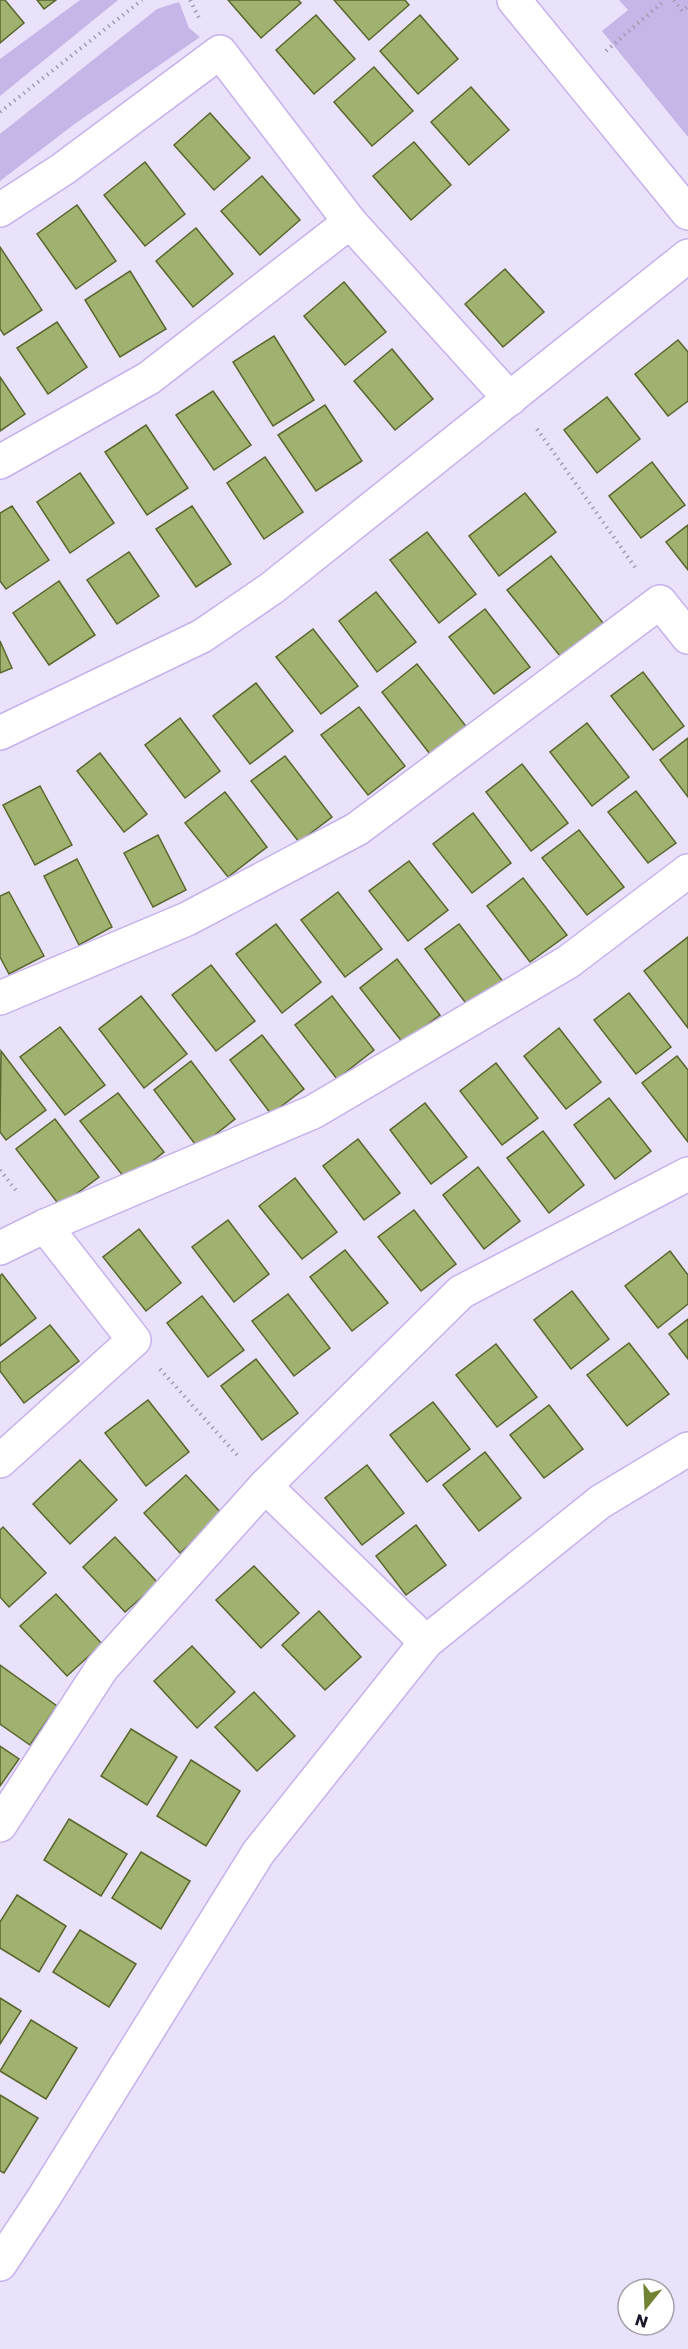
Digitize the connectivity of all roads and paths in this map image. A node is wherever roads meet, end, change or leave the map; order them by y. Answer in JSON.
{"nodes":[{"id":1,"x":142,"y":0,"type":"edge"},
{"id":2,"x":190,"y":0,"type":"edge"},
{"id":3,"x":514,"y":0,"type":"edge"},
{"id":4,"x":665,"y":0,"type":"edge"},
{"id":5,"x":674,"y":0,"type":"edge"},
{"id":6,"x":688,"y":6,"type":"edge"},
{"id":7,"x":198,"y":16,"type":"dead end"},
{"id":8,"x":603,"y":53,"type":"dead end"},
{"id":9,"x":0,"y":112,"type":"edge"},
{"id":10,"x":0,"y":210,"type":"edge"},
{"id":11,"x":688,"y":213,"type":"edge"},
{"id":12,"x":350,"y":222,"type":"junction"},
{"id":13,"x":688,"y":256,"type":"edge"},
{"id":14,"x":510,"y":399,"type":"junction"},
{"id":15,"x":536,"y":426,"type":"dead end"},
{"id":16,"x":0,"y":462,"type":"edge"},
{"id":17,"x":660,"y":602,"type":"junction"},
{"id":18,"x":688,"y":637,"type":"edge"},
{"id":19,"x":0,"y":733,"type":"edge"},
{"id":20,"x":688,"y":870,"type":"edge"},
{"id":21,"x":0,"y":998,"type":"edge"},
{"id":22,"x":688,"y":1174,"type":"edge"},
{"id":23,"x":45,"y":1226,"type":"junction"},
{"id":24,"x":0,"y":1248,"type":"edge"},
{"id":25,"x":134,"y":1340,"type":"junction"},
{"id":26,"x":688,"y":1449,"type":"edge"},
{"id":27,"x":0,"y":1461,"type":"edge"},
{"id":28,"x":265,"y":1486,"type":"junction"},
{"id":29,"x":426,"y":1642,"type":"junction"},
{"id":30,"x":0,"y":1825,"type":"edge"},
{"id":31,"x":0,"y":2264,"type":"edge"}],
"edges":[{"from":1,"to":9,"type":"path"},
{"from":2,"to":7,"type":"path"},
{"from":3,"to":11,"type":"street"},
{"from":4,"to":8,"type":"path"},
{"from":5,"to":6,"type":"path"},
{"from":10,"to":12,"type":"street"},
{"from":12,"to":14,"type":"street"},
{"from":12,"to":16,"type":"street"},
{"from":13,"to":14,"type":"street"},
{"from":14,"to":19,"type":"street"},
{"from":15,"to":17,"type":"path"},
{"from":17,"to":18,"type":"street"},
{"from":17,"to":21,"type":"street"},
{"from":20,"to":23,"type":"street"},
{"from":22,"to":28,"type":"street"},
{"from":23,"to":24,"type":"street"},
{"from":23,"to":25,"type":"street"},
{"from":25,"to":27,"type":"street"},
{"from":25,"to":28,"type":"path"},
{"from":26,"to":29,"type":"street"},
{"from":28,"to":29,"type":"street"},
{"from":28,"to":30,"type":"street"},
{"from":29,"to":31,"type":"street"}]}
